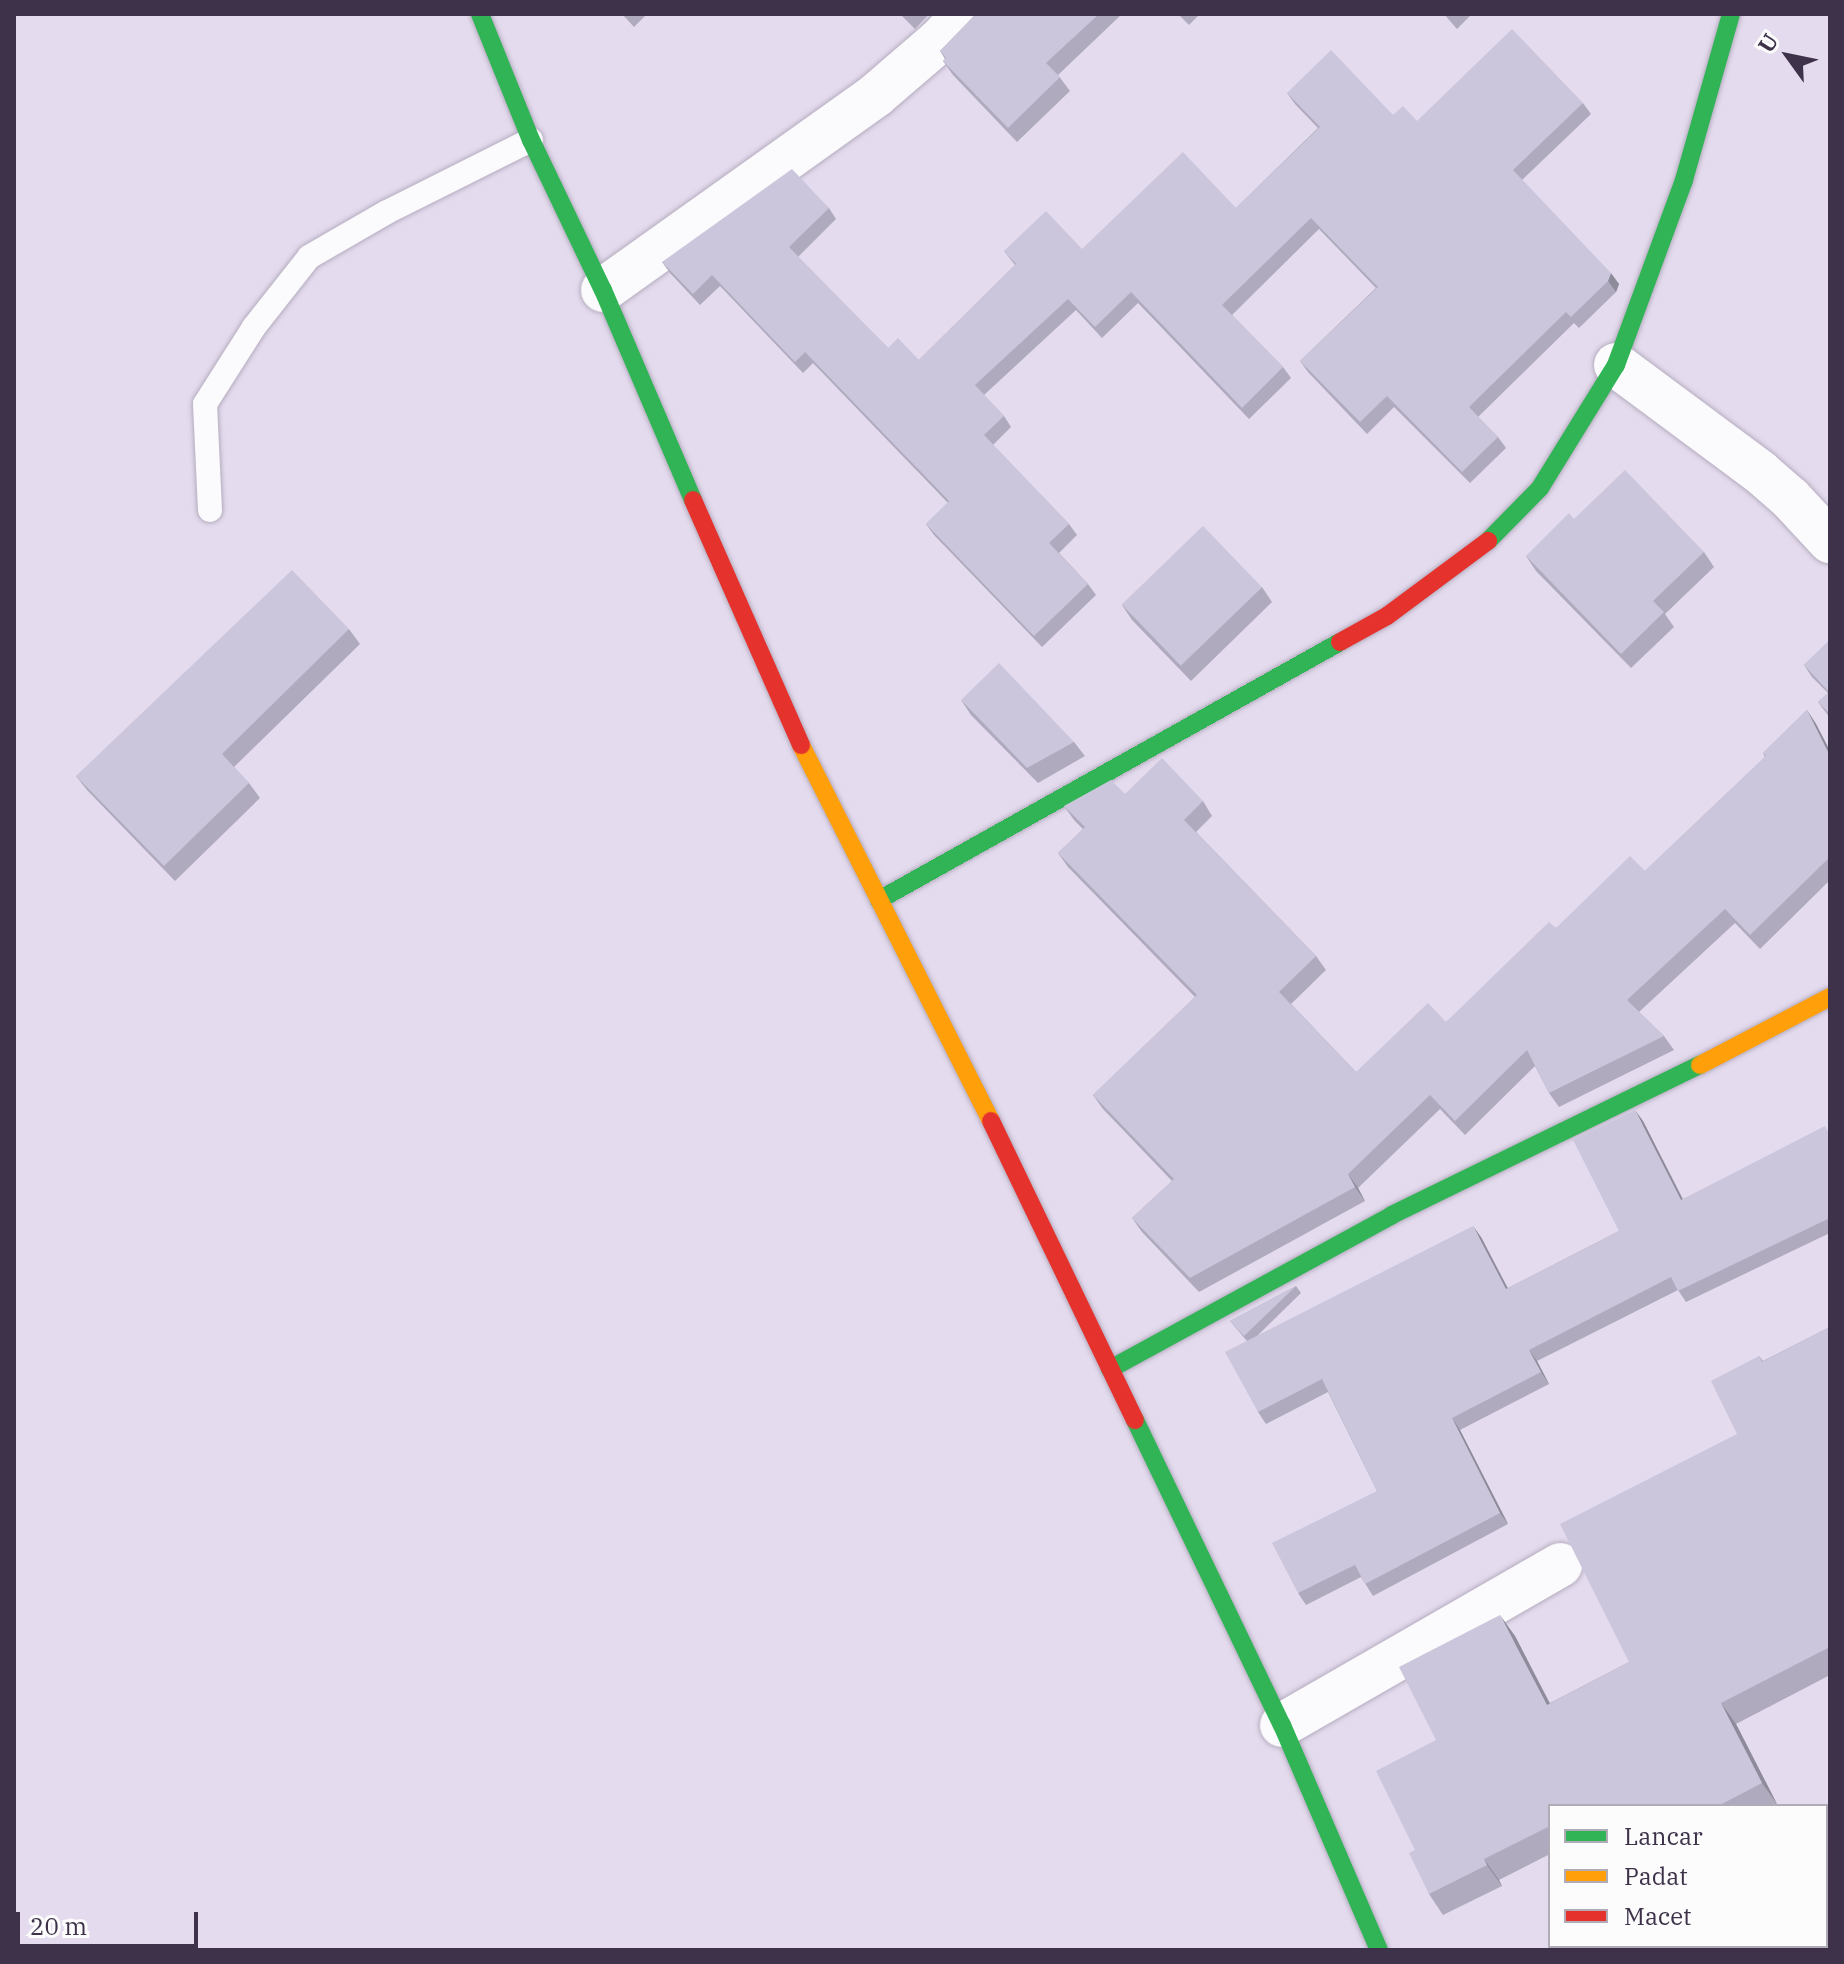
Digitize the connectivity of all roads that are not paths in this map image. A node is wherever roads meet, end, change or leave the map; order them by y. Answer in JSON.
{"nodes":[{"id":1,"x":480,"y":14,"type":"edge"},
{"id":2,"x":964,"y":14,"type":"edge"},
{"id":3,"x":1731,"y":14,"type":"edge"},
{"id":4,"x":531,"y":140,"type":"junction"},
{"id":5,"x":603,"y":290,"type":"junction"},
{"id":6,"x":1616,"y":365,"type":"junction"},
{"id":7,"x":210,"y":510,"type":"dead end"},
{"id":8,"x":1830,"y":541,"type":"edge"},
{"id":9,"x":879,"y":900,"type":"junction"},
{"id":10,"x":1830,"y":997,"type":"edge"},
{"id":11,"x":1110,"y":1369,"type":"junction"},
{"id":12,"x":1560,"y":1565,"type":"edge"},
{"id":13,"x":1282,"y":1725,"type":"junction"},
{"id":14,"x":1379,"y":1950,"type":"edge"}],
"edges":[{"from":1,"to":4,"type":"main road"},
{"from":2,"to":5,"type":"street"},
{"from":3,"to":6,"type":"main road"},
{"from":4,"to":5,"type":"main road"},
{"from":4,"to":7,"type":"lane"},
{"from":5,"to":9,"type":"main road"},
{"from":6,"to":8,"type":"street"},
{"from":6,"to":9,"type":"main road"},
{"from":9,"to":11,"type":"main road"},
{"from":10,"to":11,"type":"main road"},
{"from":11,"to":13,"type":"main road"},
{"from":12,"to":13,"type":"street"},
{"from":13,"to":14,"type":"main road"}]}
